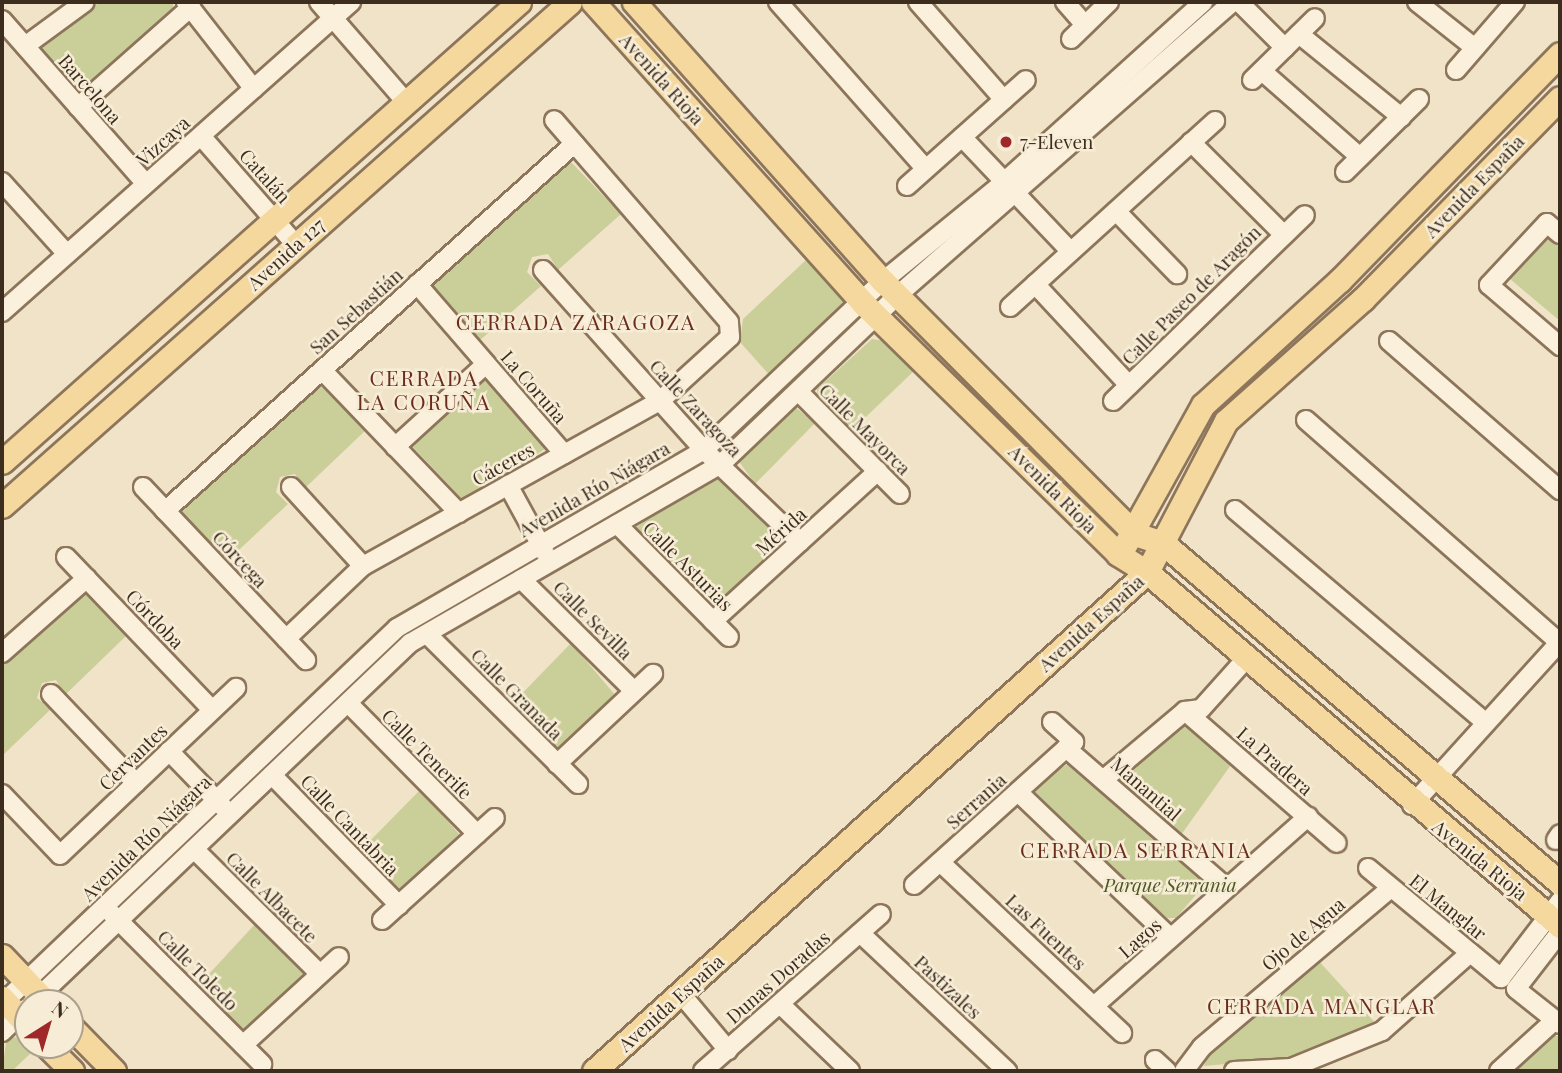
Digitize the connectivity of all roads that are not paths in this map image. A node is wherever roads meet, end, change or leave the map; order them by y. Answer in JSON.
{"nodes":[{"id":1,"x":85,"y":2,"type":"edge"},
{"id":2,"x":319,"y":2,"type":"edge"},
{"id":3,"x":351,"y":2,"type":"edge"},
{"id":4,"x":519,"y":2,"type":"edge"},
{"id":5,"x":570,"y":2,"type":"edge"},
{"id":6,"x":593,"y":2,"type":"edge"},
{"id":7,"x":634,"y":2,"type":"edge"},
{"id":8,"x":778,"y":2,"type":"edge"},
{"id":9,"x":918,"y":2,"type":"edge"},
{"id":10,"x":1065,"y":2,"type":"edge"},
{"id":11,"x":1109,"y":2,"type":"edge"},
{"id":12,"x":1203,"y":2,"type":"edge"},
{"id":13,"x":1233,"y":2,"type":"edge"},
{"id":14,"x":1239,"y":2,"type":"edge"},
{"id":15,"x":1418,"y":2,"type":"edge"},
{"id":16,"x":1515,"y":2,"type":"edge"},
{"id":17,"x":189,"y":4,"type":"edge"},
{"id":18,"x":1315,"y":18,"type":"dead end"},
{"id":19,"x":332,"y":19,"type":"junction"},
{"id":20,"x":2,"y":20,"type":"edge"},
{"id":21,"x":1085,"y":25,"type":"junction"},
{"id":22,"x":1299,"y":34,"type":"junction"},
{"id":23,"x":1071,"y":39,"type":"dead end"},
{"id":24,"x":24,"y":46,"type":"junction"},
{"id":25,"x":1285,"y":48,"type":"junction"},
{"id":26,"x":1475,"y":48,"type":"junction"},
{"id":27,"x":1560,"y":54,"type":"edge"},
{"id":28,"x":1456,"y":70,"type":"dead end"},
{"id":29,"x":1026,"y":80,"type":"dead end"},
{"id":30,"x":254,"y":89,"type":"junction"},
{"id":31,"x":1560,"y":98,"type":"edge"},
{"id":32,"x":1419,"y":99,"type":"dead end"},
{"id":33,"x":1004,"y":100,"type":"junction"},
{"id":34,"x":406,"y":102,"type":"junction"},
{"id":35,"x":78,"y":107,"type":"junction"},
{"id":36,"x":1401,"y":117,"type":"junction"},
{"id":37,"x":554,"y":120,"type":"dead end"},
{"id":38,"x":1215,"y":121,"type":"dead end"},
{"id":39,"x":201,"y":136,"type":"junction"},
{"id":40,"x":962,"y":137,"type":"junction"},
{"id":41,"x":1191,"y":142,"type":"junction"},
{"id":42,"x":575,"y":144,"type":"junction"},
{"id":43,"x":1360,"y":157,"type":"junction"},
{"id":44,"x":926,"y":169,"type":"junction"},
{"id":45,"x":1345,"y":173,"type":"dead end"},
{"id":46,"x":2,"y":182,"type":"edge"},
{"id":47,"x":146,"y":184,"type":"junction"},
{"id":48,"x":907,"y":186,"type":"dead end"},
{"id":49,"x":1010,"y":188,"type":"junction"},
{"id":50,"x":1116,"y":211,"type":"junction"},
{"id":51,"x":1305,"y":215,"type":"dead end"},
{"id":52,"x":275,"y":219,"type":"junction"},
{"id":53,"x":1283,"y":234,"type":"junction"},
{"id":54,"x":1560,"y":234,"type":"edge"},
{"id":55,"x":296,"y":244,"type":"junction"},
{"id":56,"x":1070,"y":251,"type":"junction"},
{"id":57,"x":67,"y":254,"type":"junction"},
{"id":58,"x":543,"y":270,"type":"dead end"},
{"id":59,"x":1177,"y":274,"type":"dead end"},
{"id":60,"x":418,"y":284,"type":"junction"},
{"id":61,"x":1035,"y":284,"type":"junction"},
{"id":62,"x":891,"y":288,"type":"junction"},
{"id":63,"x":1010,"y":307,"type":"dead end"},
{"id":64,"x":872,"y":310,"type":"junction"},
{"id":65,"x":2,"y":312,"type":"edge"},
{"id":66,"x":1271,"y":340,"type":"junction"},
{"id":67,"x":1389,"y":341,"type":"dead end"},
{"id":68,"x":946,"y":345,"type":"junction"},
{"id":69,"x":1560,"y":346,"type":"edge"},
{"id":70,"x":1291,"y":360,"type":"junction"},
{"id":71,"x":486,"y":364,"type":"junction"},
{"id":72,"x":927,"y":365,"type":"junction"},
{"id":73,"x":322,"y":370,"type":"junction"},
{"id":74,"x":1129,"y":385,"type":"junction"},
{"id":75,"x":989,"y":387,"type":"junction"},
{"id":76,"x":800,"y":393,"type":"junction"},
{"id":77,"x":660,"y":401,"type":"junction"},
{"id":78,"x":1113,"y":401,"type":"dead end"},
{"id":79,"x":971,"y":407,"type":"junction"},
{"id":80,"x":1306,"y":421,"type":"dead end"},
{"id":81,"x":395,"y":447,"type":"junction"},
{"id":82,"x":704,"y":450,"type":"junction"},
{"id":83,"x":564,"y":454,"type":"junction"},
{"id":84,"x":2,"y":462,"type":"edge"},
{"id":85,"x":720,"y":465,"type":"junction"},
{"id":86,"x":878,"y":471,"type":"junction"},
{"id":87,"x":508,"y":485,"type":"junction"},
{"id":88,"x":143,"y":487,"type":"dead end"},
{"id":89,"x":291,"y":487,"type":"dead end"},
{"id":90,"x":1560,"y":490,"type":"edge"},
{"id":91,"x":900,"y":494,"type":"dead end"},
{"id":92,"x":2,"y":506,"type":"edge"},
{"id":93,"x":1235,"y":510,"type":"dead end"},
{"id":94,"x":165,"y":511,"type":"junction"},
{"id":95,"x":458,"y":513,"type":"junction"},
{"id":96,"x":617,"y":524,"type":"junction"},
{"id":97,"x":1135,"y":534,"type":"junction"},
{"id":98,"x":800,"y":542,"type":"junction"},
{"id":99,"x":1163,"y":543,"type":"junction"},
{"id":100,"x":540,"y":545,"type":"junction"},
{"id":101,"x":1118,"y":554,"type":"junction"},
{"id":102,"x":66,"y":557,"type":"dead end"},
{"id":103,"x":550,"y":562,"type":"junction"},
{"id":104,"x":363,"y":566,"type":"junction"},
{"id":105,"x":1147,"y":572,"type":"junction"},
{"id":106,"x":87,"y":578,"type":"junction"},
{"id":107,"x":521,"y":579,"type":"junction"},
{"id":108,"x":713,"y":621,"type":"junction"},
{"id":109,"x":427,"y":634,"type":"junction"},
{"id":110,"x":729,"y":637,"type":"dead end"},
{"id":111,"x":286,"y":639,"type":"junction"},
{"id":112,"x":1560,"y":642,"type":"edge"},
{"id":113,"x":2,"y":653,"type":"edge"},
{"id":114,"x":306,"y":660,"type":"dead end"},
{"id":115,"x":1245,"y":660,"type":"junction"},
{"id":116,"x":653,"y":674,"type":"dead end"},
{"id":117,"x":236,"y":688,"type":"dead end"},
{"id":118,"x":634,"y":691,"type":"junction"},
{"id":119,"x":51,"y":694,"type":"dead end"},
{"id":120,"x":348,"y":703,"type":"junction"},
{"id":121,"x":212,"y":710,"type":"junction"},
{"id":122,"x":1185,"y":710,"type":"junction"},
{"id":123,"x":1052,"y":722,"type":"dead end"},
{"id":124,"x":1486,"y":723,"type":"junction"},
{"id":125,"x":1066,"y":748,"type":"junction"},
{"id":126,"x":169,"y":751,"type":"junction"},
{"id":127,"x":557,"y":764,"type":"junction"},
{"id":128,"x":272,"y":775,"type":"junction"},
{"id":129,"x":1103,"y":780,"type":"junction"},
{"id":130,"x":1434,"y":780,"type":"junction"},
{"id":131,"x":136,"y":783,"type":"junction"},
{"id":132,"x":578,"y":784,"type":"dead end"},
{"id":133,"x":1018,"y":792,"type":"junction"},
{"id":134,"x":2,"y":794,"type":"edge"},
{"id":135,"x":216,"y":800,"type":"junction"},
{"id":136,"x":1412,"y":805,"type":"junction"},
{"id":137,"x":230,"y":815,"type":"junction"},
{"id":138,"x":1308,"y":817,"type":"junction"},
{"id":139,"x":495,"y":818,"type":"dead end"},
{"id":140,"x":477,"y":834,"type":"junction"},
{"id":141,"x":1337,"y":843,"type":"dead end"},
{"id":142,"x":194,"y":849,"type":"junction"},
{"id":143,"x":940,"y":862,"type":"junction"},
{"id":144,"x":1368,"y":868,"type":"dead end"},
{"id":145,"x":1560,"y":883,"type":"edge"},
{"id":146,"x":914,"y":885,"type":"dead end"},
{"id":147,"x":1391,"y":887,"type":"junction"},
{"id":148,"x":1227,"y":888,"type":"junction"},
{"id":149,"x":399,"y":905,"type":"junction"},
{"id":150,"x":104,"y":906,"type":"junction"},
{"id":151,"x":881,"y":915,"type":"dead end"},
{"id":152,"x":1557,"y":919,"type":"edge"},
{"id":153,"x":119,"y":920,"type":"junction"},
{"id":154,"x":382,"y":920,"type":"dead end"},
{"id":155,"x":860,"y":933,"type":"junction"},
{"id":156,"x":1171,"y":938,"type":"junction"},
{"id":157,"x":1470,"y":953,"type":"junction"},
{"id":158,"x":2,"y":956,"type":"edge"},
{"id":159,"x":339,"y":957,"type":"dead end"},
{"id":160,"x":320,"y":974,"type":"junction"},
{"id":161,"x":17,"y":989,"type":"edge"},
{"id":162,"x":35,"y":989,"type":"edge"},
{"id":163,"x":39,"y":989,"type":"edge"},
{"id":164,"x":682,"y":995,"type":"junction"},
{"id":165,"x":780,"y":1004,"type":"junction"},
{"id":166,"x":1094,"y":1006,"type":"junction"},
{"id":167,"x":14,"y":1015,"type":"edge"},
{"id":168,"x":1558,"y":1022,"type":"edge"},
{"id":169,"x":2,"y":1032,"type":"edge"},
{"id":170,"x":1122,"y":1033,"type":"dead end"},
{"id":171,"x":84,"y":1040,"type":"edge"},
{"id":172,"x":243,"y":1045,"type":"junction"},
{"id":173,"x":728,"y":1049,"type":"junction"},
{"id":174,"x":262,"y":1064,"type":"dead end"},
{"id":175,"x":114,"y":1071,"type":"edge"},
{"id":176,"x":594,"y":1071,"type":"edge"},
{"id":177,"x":703,"y":1071,"type":"edge"},
{"id":178,"x":850,"y":1071,"type":"edge"},
{"id":179,"x":1007,"y":1071,"type":"edge"},
{"id":180,"x":1184,"y":1071,"type":"edge"},
{"id":181,"x":1234,"y":1071,"type":"edge"},
{"id":182,"x":1499,"y":1071,"type":"edge"}],
"edges":[{"from":1,"to":24,"type":"street"},
{"from":2,"to":19,"type":"street"},
{"from":3,"to":19,"type":"street","name":"Vizcaya"},
{"from":4,"to":34,"type":"main road","name":"Avenida 127"},
{"from":5,"to":55,"type":"main road","name":"Avenida 127"},
{"from":6,"to":64,"type":"main road","name":"Avenida Rioja"},
{"from":7,"to":62,"type":"main road","name":"Avenida Rioja"},
{"from":8,"to":44,"type":"street"},
{"from":9,"to":33,"type":"street"},
{"from":10,"to":21,"type":"street"},
{"from":11,"to":21,"type":"street"},
{"from":12,"to":49,"type":"street","name":"Avenida Río Niágara"},
{"from":13,"to":49,"type":"street","name":"Avenida Río Niágara"},
{"from":14,"to":25,"type":"street"},
{"from":15,"to":26,"type":"street"},
{"from":16,"to":26,"type":"street"},
{"from":17,"to":30,"type":"street"},
{"from":17,"to":35,"type":"street"},
{"from":18,"to":22,"type":"street"},
{"from":19,"to":30,"type":"street","name":"Vizcaya"},
{"from":19,"to":34,"type":"street"},
{"from":20,"to":24,"type":"street","name":"Barcelona"},
{"from":21,"to":23,"type":"street"},
{"from":22,"to":25,"type":"street"},
{"from":22,"to":36,"type":"street"},
{"from":24,"to":35,"type":"street","name":"Barcelona"},
{"from":25,"to":43,"type":"street"},
{"from":26,"to":28,"type":"street"},
{"from":27,"to":66,"type":"main road","name":"Avenida España"},
{"from":29,"to":33,"type":"street"},
{"from":30,"to":39,"type":"street","name":"Vizcaya"},
{"from":31,"to":70,"type":"main road","name":"Avenida España"},
{"from":32,"to":36,"type":"street"},
{"from":33,"to":40,"type":"street"},
{"from":34,"to":52,"type":"main road","name":"Avenida 127"},
{"from":35,"to":47,"type":"street","name":"Barcelona"},
{"from":36,"to":43,"type":"street"},
{"from":37,"to":42,"type":"street"},
{"from":38,"to":41,"type":"street"},
{"from":39,"to":47,"type":"street","name":"Vizcaya"},
{"from":39,"to":52,"type":"street","name":"Catalán"},
{"from":40,"to":44,"type":"street"},
{"from":40,"to":49,"type":"street"},
{"from":41,"to":50,"type":"street"},
{"from":41,"to":53,"type":"street","name":"Calle Paseo de Aragón"},
{"from":42,"to":60,"type":"street","name":"San Sebastián"},
{"from":42,"to":77,"type":"street","name":"Cáceres"},
{"from":43,"to":45,"type":"street"},
{"from":44,"to":48,"type":"street"},
{"from":46,"to":57,"type":"street"},
{"from":47,"to":57,"type":"street","name":"Vizcaya"},
{"from":49,"to":56,"type":"street"},
{"from":49,"to":62,"type":"street","name":"Avenida Río Niágara"},
{"from":50,"to":56,"type":"street"},
{"from":50,"to":59,"type":"street","name":"Calle Paseo de Aragón"},
{"from":51,"to":53,"type":"street","name":"Calle Paseo de Aragón"},
{"from":52,"to":55,"type":"street","name":"Catalán"},
{"from":52,"to":84,"type":"main road","name":"Avenida 127"},
{"from":53,"to":74,"type":"street","name":"Calle Paseo de Aragón"},
{"from":54,"to":69,"type":"street"},
{"from":55,"to":92,"type":"main road","name":"Avenida 127"},
{"from":56,"to":61,"type":"street"},
{"from":57,"to":65,"type":"street","name":"Vizcaya"},
{"from":58,"to":77,"type":"street","name":"Calle Zaragoza"},
{"from":60,"to":71,"type":"street","name":"La Coruña"},
{"from":60,"to":73,"type":"street","name":"San Sebastián"},
{"from":61,"to":63,"type":"street"},
{"from":61,"to":74,"type":"street","name":"Calle Paseo de Aragón"},
{"from":62,"to":64,"type":"street","name":"Avenida Río Niágara"},
{"from":62,"to":68,"type":"main road","name":"Avenida Rioja"},
{"from":64,"to":72,"type":"main road","name":"Avenida Rioja"},
{"from":64,"to":76,"type":"street","name":"Avenida Río Niágara"},
{"from":64,"to":82,"type":"street","name":"Avenida Río Niágara"},
{"from":66,"to":70,"type":"main road"},
{"from":66,"to":97,"type":"main road","name":"Avenida España"},
{"from":67,"to":90,"type":"street"},
{"from":68,"to":72,"type":"main road"},
{"from":68,"to":75,"type":"main road","name":"Avenida Rioja"},
{"from":70,"to":99,"type":"main road","name":"Avenida España"},
{"from":71,"to":81,"type":"street"},
{"from":71,"to":83,"type":"street","name":"La Coruña"},
{"from":72,"to":79,"type":"main road","name":"Avenida Rioja"},
{"from":73,"to":81,"type":"street"},
{"from":73,"to":94,"type":"street","name":"San Sebastián"},
{"from":74,"to":78,"type":"street","name":"Calle Paseo de Aragón"},
{"from":75,"to":79,"type":"main road"},
{"from":75,"to":97,"type":"main road","name":"Avenida Rioja"},
{"from":76,"to":85,"type":"street","name":"Avenida Río Niágara"},
{"from":76,"to":86,"type":"street","name":"Calle Mayorca"},
{"from":77,"to":82,"type":"street","name":"Calle Zaragoza"},
{"from":77,"to":83,"type":"street","name":"Cáceres"},
{"from":79,"to":101,"type":"main road","name":"Avenida Rioja"},
{"from":80,"to":112,"type":"street"},
{"from":81,"to":95,"type":"street"},
{"from":82,"to":85,"type":"street","name":"Calle Zaragoza"},
{"from":82,"to":100,"type":"street","name":"Avenida Río Niágara"},
{"from":83,"to":87,"type":"street","name":"Cáceres"},
{"from":85,"to":96,"type":"street","name":"Avenida Río Niágara"},
{"from":85,"to":98,"type":"street","name":"Calle Zaragoza"},
{"from":86,"to":91,"type":"street","name":"Calle Mayorca"},
{"from":86,"to":98,"type":"street","name":"Mérida"},
{"from":87,"to":95,"type":"street","name":"Cáceres"},
{"from":87,"to":100,"type":"street"},
{"from":88,"to":94,"type":"street","name":"Córcega"},
{"from":89,"to":104,"type":"street"},
{"from":93,"to":124,"type":"street"},
{"from":94,"to":111,"type":"street","name":"Córcega"},
{"from":95,"to":104,"type":"street","name":"Cáceres"},
{"from":96,"to":103,"type":"street","name":"Avenida Río Niágara"},
{"from":96,"to":108,"type":"street","name":"Calle Asturias"},
{"from":97,"to":99,"type":"main road","name":"Avenida Rioja"},
{"from":97,"to":101,"type":"main road","name":"Avenida España"},
{"from":98,"to":108,"type":"street","name":"Mérida"},
{"from":99,"to":105,"type":"main road","name":"Avenida España"},
{"from":99,"to":130,"type":"main road","name":"Avenida Rioja"},
{"from":100,"to":103,"type":"street"},
{"from":100,"to":135,"type":"street","name":"Avenida Río Niágara"},
{"from":101,"to":105,"type":"main road","name":"Avenida Rioja"},
{"from":102,"to":106,"type":"street","name":"Córdoba"},
{"from":103,"to":107,"type":"street","name":"Avenida Río Niágara"},
{"from":104,"to":111,"type":"street","name":"Cáceres"},
{"from":105,"to":115,"type":"main road","name":"Avenida Rioja"},
{"from":105,"to":164,"type":"main road","name":"Avenida España"},
{"from":106,"to":113,"type":"street"},
{"from":106,"to":121,"type":"street","name":"Córdoba"},
{"from":107,"to":109,"type":"street","name":"Avenida Río Niágara"},
{"from":107,"to":118,"type":"street","name":"Calle Sevilla"},
{"from":108,"to":110,"type":"street","name":"Calle Asturias"},
{"from":109,"to":120,"type":"street","name":"Avenida Río Niágara"},
{"from":109,"to":127,"type":"street","name":"Calle Granada"},
{"from":111,"to":114,"type":"street","name":"Córcega"},
{"from":112,"to":124,"type":"street"},
{"from":115,"to":122,"type":"street"},
{"from":115,"to":136,"type":"main road","name":"Avenida Rioja"},
{"from":116,"to":118,"type":"street"},
{"from":117,"to":121,"type":"street","name":"Cervantes"},
{"from":118,"to":127,"type":"street"},
{"from":119,"to":131,"type":"street"},
{"from":120,"to":128,"type":"street","name":"Avenida Río Niágara"},
{"from":120,"to":140,"type":"street","name":"Calle Tenerife"},
{"from":121,"to":126,"type":"street","name":"Cervantes"},
{"from":122,"to":129,"type":"street"},
{"from":122,"to":138,"type":"street","name":"La Pradera"},
{"from":123,"to":125,"type":"street","name":"Manantial"},
{"from":124,"to":130,"type":"street"},
{"from":125,"to":129,"type":"street","name":"Manantial"},
{"from":125,"to":133,"type":"street","name":"Serrania"},
{"from":126,"to":131,"type":"street","name":"Cervantes"},
{"from":126,"to":135,"type":"street"},
{"from":127,"to":132,"type":"street","name":"Calle Granada"},
{"from":128,"to":137,"type":"street","name":"Avenida Río Niágara"},
{"from":128,"to":149,"type":"street","name":"Calle Cantabria"},
{"from":129,"to":148,"type":"street","name":"Manantial"},
{"from":130,"to":136,"type":"street"},
{"from":130,"to":145,"type":"main road","name":"Avenida Rioja"},
{"from":131,"to":134,"type":"street","name":"Cervantes"},
{"from":133,"to":143,"type":"street","name":"Serrania"},
{"from":133,"to":156,"type":"street"},
{"from":135,"to":137,"type":"street"},
{"from":135,"to":150,"type":"street","name":"Avenida Río Niágara"},
{"from":136,"to":152,"type":"main road","name":"Avenida Rioja"},
{"from":137,"to":142,"type":"street","name":"Avenida Río Niágara"},
{"from":138,"to":141,"type":"street","name":"La Pradera"},
{"from":138,"to":148,"type":"street","name":"Lagos"},
{"from":139,"to":140,"type":"street"},
{"from":140,"to":149,"type":"street"},
{"from":142,"to":153,"type":"street","name":"Avenida Río Niágara"},
{"from":142,"to":160,"type":"street","name":"Calle Albacete"},
{"from":143,"to":146,"type":"street","name":"Serrania"},
{"from":143,"to":166,"type":"street","name":"Las Fuentes"},
{"from":144,"to":147,"type":"street","name":"El Manglar"},
{"from":147,"to":157,"type":"street","name":"El Manglar"},
{"from":147,"to":180,"type":"street","name":"Ojo de Agua"},
{"from":148,"to":156,"type":"street","name":"Lagos"},
{"from":149,"to":154,"type":"street"},
{"from":150,"to":153,"type":"street","name":"Calle Toledo"},
{"from":150,"to":162,"type":"street","name":"Avenida Río Niágara"},
{"from":151,"to":155,"type":"street","name":"Dunas Doradas"},
{"from":152,"to":157,"type":"street","name":"El Manglar"},
{"from":152,"to":168,"type":"street"},
{"from":153,"to":163,"type":"street","name":"Avenida Río Niágara"},
{"from":153,"to":172,"type":"street","name":"Calle Toledo"},
{"from":155,"to":165,"type":"street","name":"Dunas Doradas"},
{"from":155,"to":179,"type":"street","name":"Pastizales"},
{"from":156,"to":166,"type":"street","name":"Lagos"},
{"from":157,"to":181,"type":"street"},
{"from":158,"to":161,"type":"main road"},
{"from":159,"to":160,"type":"street"},
{"from":160,"to":172,"type":"street"},
{"from":164,"to":173,"type":"street"},
{"from":164,"to":176,"type":"main road","name":"Avenida España"},
{"from":165,"to":173,"type":"street","name":"Dunas Doradas"},
{"from":165,"to":178,"type":"street"},
{"from":166,"to":170,"type":"street","name":"Las Fuentes"},
{"from":167,"to":169,"type":"street","name":"Avenida Río Niágara"},
{"from":168,"to":182,"type":"street"},
{"from":171,"to":175,"type":"main road"},
{"from":172,"to":174,"type":"street","name":"Calle Toledo"},
{"from":173,"to":177,"type":"street","name":"Dunas Doradas"}]}
